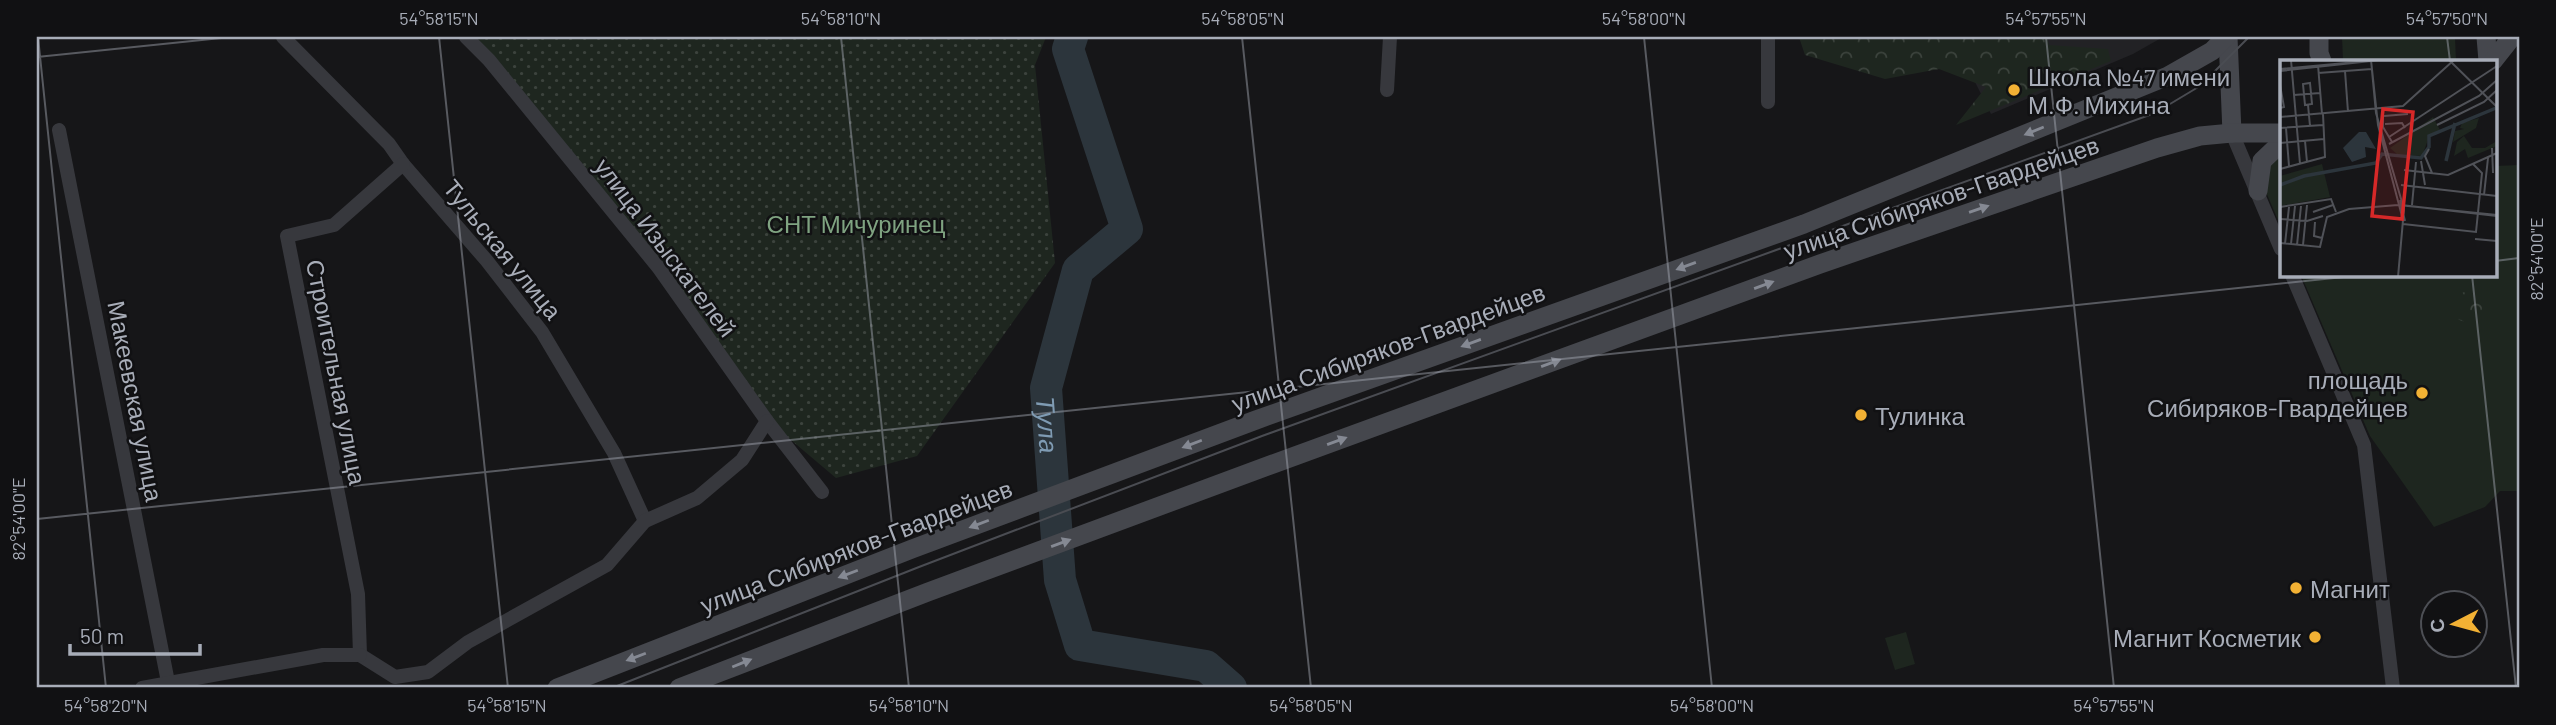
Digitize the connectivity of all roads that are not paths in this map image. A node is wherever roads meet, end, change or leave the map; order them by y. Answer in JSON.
{"nodes":[{"id":1,"x":283,"y":37,"type":"edge"},
{"id":2,"x":466,"y":37,"type":"edge"},
{"id":3,"x":1390,"y":37,"type":"edge"},
{"id":4,"x":1768,"y":37,"type":"edge"},
{"id":5,"x":2227,"y":37,"type":"edge"},
{"id":6,"x":2319,"y":37,"type":"edge"},
{"id":7,"x":2486,"y":37,"type":"edge"},
{"id":8,"x":2512,"y":37,"type":"edge"},
{"id":9,"x":2322,"y":60,"type":"edge"},
{"id":10,"x":2490,"y":60,"type":"edge"},
{"id":11,"x":2491,"y":60,"type":"edge"},
{"id":12,"x":1387,"y":90,"type":"dead end"},
{"id":13,"x":1768,"y":102,"type":"dead end"},
{"id":14,"x":59,"y":130,"type":"dead end"},
{"id":15,"x":2232,"y":133,"type":"junction"},
{"id":16,"x":2280,"y":133,"type":"edge"},
{"id":17,"x":2280,"y":144,"type":"edge"},
{"id":18,"x":403,"y":164,"type":"junction"},
{"id":19,"x":2258,"y":191,"type":"junction"},
{"id":20,"x":2280,"y":246,"type":"edge"},
{"id":21,"x":2292,"y":276,"type":"edge"},
{"id":22,"x":767,"y":421,"type":"junction"},
{"id":23,"x":822,"y":492,"type":"dead end"},
{"id":24,"x":645,"y":521,"type":"junction"},
{"id":25,"x":360,"y":655,"type":"junction"},
{"id":26,"x":168,"y":682,"type":"junction"},
{"id":27,"x":142,"y":688,"type":"edge"},
{"id":28,"x":557,"y":688,"type":"edge"},
{"id":29,"x":679,"y":688,"type":"edge"},
{"id":30,"x":2393,"y":688,"type":"edge"}],
"edges":[{"from":1,"to":18,"type":"street","name":"Тульская улица"},
{"from":2,"to":22,"type":"street","name":"улица Изыскателей"},
{"from":3,"to":12,"type":"street"},
{"from":4,"to":13,"type":"street"},
{"from":5,"to":15,"type":"main road"},
{"from":5,"to":28,"type":"main road","name":"улица Сибиряков-Гвардейцев","one_way":true},
{"from":6,"to":9,"type":"main road"},
{"from":7,"to":10,"type":"main road"},
{"from":8,"to":11,"type":"main road"},
{"from":14,"to":26,"type":"street","name":"Макеевская улица"},
{"from":15,"to":16,"type":"main road","name":"улица Сибиряков-Гвардейцев"},
{"from":15,"to":19,"type":"street"},
{"from":29,"to":15,"type":"main road","name":"улица Сибиряков-Гвардейцев","one_way":true},
{"from":17,"to":19,"type":"main road"},
{"from":18,"to":24,"type":"street","name":"Тульская улица"},
{"from":18,"to":25,"type":"street","name":"Строительная улица"},
{"from":19,"to":20,"type":"street"},
{"from":21,"to":30,"type":"street"},
{"from":22,"to":23,"type":"street","name":"улица Изыскателей"},
{"from":22,"to":24,"type":"street"},
{"from":24,"to":25,"type":"street"},
{"from":25,"to":26,"type":"street"},
{"from":26,"to":27,"type":"street"}]}
